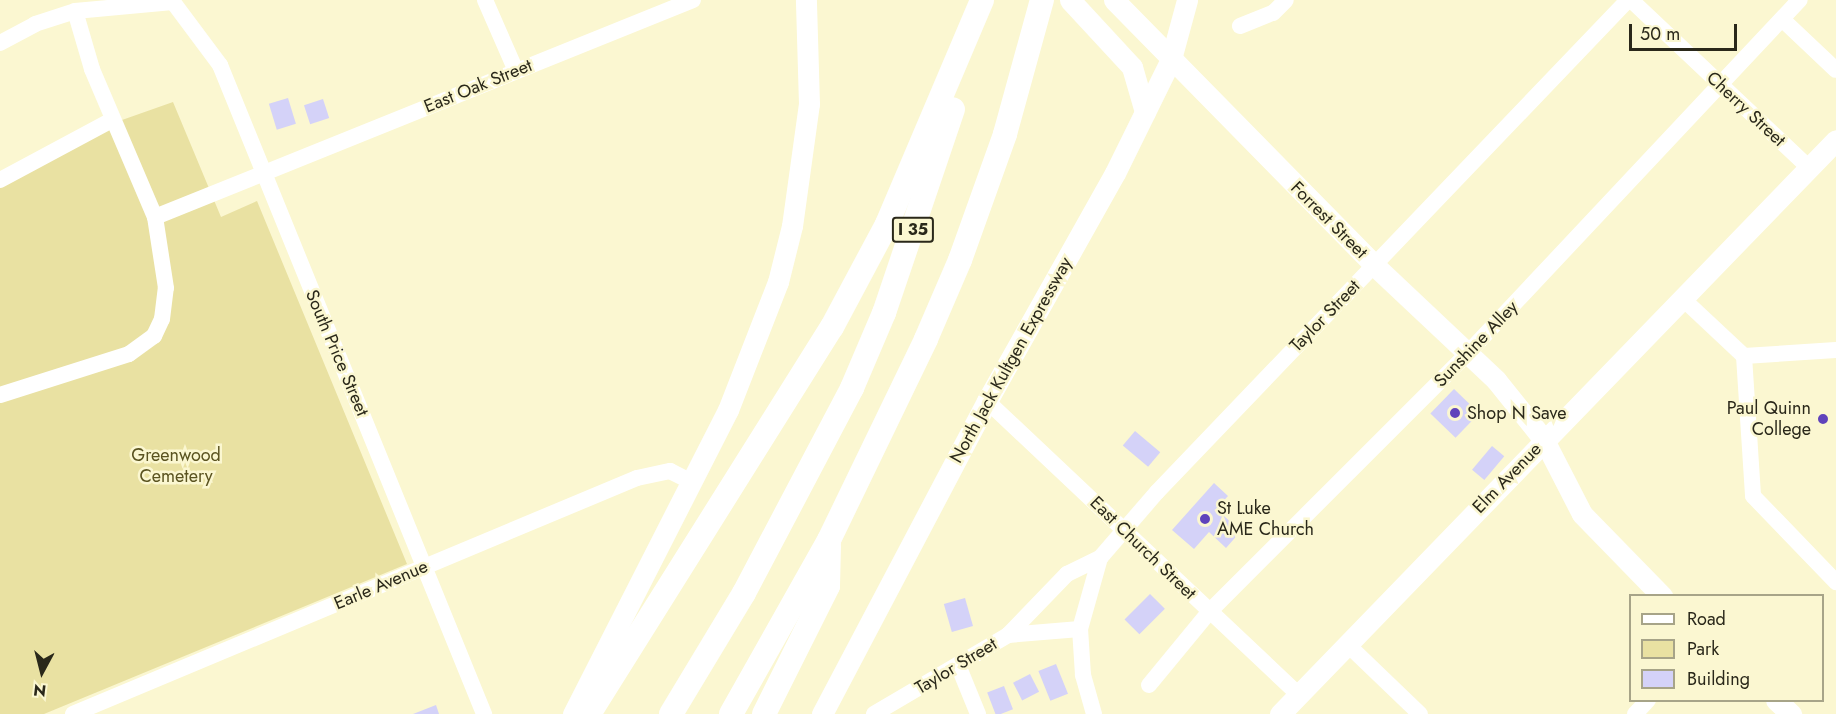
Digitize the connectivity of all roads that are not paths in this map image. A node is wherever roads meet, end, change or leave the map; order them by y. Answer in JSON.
{"nodes":[{"id":1,"x":485,"y":0,"type":"edge"},
{"id":2,"x":693,"y":0,"type":"edge"},
{"id":3,"x":806,"y":0,"type":"edge"},
{"id":4,"x":983,"y":0,"type":"edge"},
{"id":5,"x":1042,"y":0,"type":"edge"},
{"id":6,"x":1070,"y":0,"type":"edge"},
{"id":7,"x":1114,"y":0,"type":"edge"},
{"id":8,"x":1187,"y":0,"type":"edge"},
{"id":9,"x":1286,"y":0,"type":"edge"},
{"id":10,"x":1630,"y":0,"type":"edge"},
{"id":11,"x":1800,"y":0,"type":"edge"},
{"id":12,"x":174,"y":1,"type":"edge"},
{"id":13,"x":75,"y":11,"type":"junction"},
{"id":14,"x":1782,"y":19,"type":"junction"},
{"id":15,"x":1240,"y":26,"type":"dead end"},
{"id":16,"x":0,"y":43,"type":"edge"},
{"id":17,"x":1171,"y":59,"type":"junction"},
{"id":18,"x":1836,"y":70,"type":"edge"},
{"id":19,"x":516,"y":71,"type":"junction"},
{"id":20,"x":1721,"y":85,"type":"junction"},
{"id":21,"x":1145,"y":112,"type":"junction"},
{"id":22,"x":112,"y":120,"type":"junction"},
{"id":23,"x":1836,"y":140,"type":"edge"},
{"id":24,"x":1809,"y":168,"type":"junction"},
{"id":25,"x":263,"y":173,"type":"junction"},
{"id":26,"x":0,"y":180,"type":"edge"},
{"id":27,"x":155,"y":216,"type":"junction"},
{"id":28,"x":1374,"y":266,"type":"junction"},
{"id":29,"x":1682,"y":298,"type":"junction"},
{"id":30,"x":1836,"y":350,"type":"edge"},
{"id":31,"x":1467,"y":354,"type":"junction"},
{"id":32,"x":1744,"y":356,"type":"junction"},
{"id":33,"x":0,"y":395,"type":"edge"},
{"id":34,"x":987,"y":401,"type":"junction"},
{"id":35,"x":1544,"y":440,"type":"junction"},
{"id":36,"x":690,"y":481,"type":"junction"},
{"id":37,"x":1124,"y":531,"type":"junction"},
{"id":38,"x":829,"y":540,"type":"junction"},
{"id":39,"x":1100,"y":558,"type":"junction"},
{"id":40,"x":426,"y":566,"type":"junction"},
{"id":41,"x":1836,"y":582,"type":"edge"},
{"id":42,"x":1660,"y":594,"type":"edge"},
{"id":43,"x":1210,"y":611,"type":"junction"},
{"id":44,"x":1080,"y":629,"type":"junction"},
{"id":45,"x":1008,"y":635,"type":"junction"},
{"id":46,"x":1347,"y":644,"type":"junction"},
{"id":47,"x":958,"y":666,"type":"junction"},
{"id":48,"x":1149,"y":685,"type":"dead end"},
{"id":49,"x":1299,"y":695,"type":"junction"},
{"id":50,"x":1646,"y":702,"type":"edge"},
{"id":51,"x":1778,"y":702,"type":"edge"},
{"id":52,"x":73,"y":714,"type":"edge"},
{"id":53,"x":484,"y":714,"type":"edge"},
{"id":54,"x":573,"y":714,"type":"edge"},
{"id":55,"x":589,"y":714,"type":"edge"},
{"id":56,"x":671,"y":714,"type":"edge"},
{"id":57,"x":731,"y":714,"type":"edge"},
{"id":58,"x":764,"y":714,"type":"edge"},
{"id":59,"x":822,"y":714,"type":"edge"},
{"id":60,"x":874,"y":714,"type":"edge"},
{"id":61,"x":978,"y":714,"type":"edge"},
{"id":62,"x":1094,"y":714,"type":"edge"},
{"id":63,"x":1280,"y":714,"type":"edge"},
{"id":64,"x":1420,"y":714,"type":"edge"},
{"id":65,"x":1635,"y":714,"type":"edge"},
{"id":66,"x":1791,"y":714,"type":"edge"}],
"edges":[{"from":1,"to":19,"type":"street"},
{"from":2,"to":19,"type":"street","name":"East Oak Street"},
{"from":3,"to":36,"type":"main road"},
{"from":4,"to":55,"type":"highway"},
{"from":4,"to":56,"type":"highway","number":"I 35"},
{"from":5,"to":38,"type":"highway"},
{"from":6,"to":21,"type":"main road"},
{"from":7,"to":17,"type":"main road","name":"Forrest Street"},
{"from":8,"to":17,"type":"main road","name":"North Jack Kultgen Expressway"},
{"from":9,"to":15,"type":"street"},
{"from":10,"to":20,"type":"street","name":"Cherry Street"},
{"from":10,"to":28,"type":"street","name":"Taylor Street"},
{"from":11,"to":14,"type":"street","name":"Sunshine Alley"},
{"from":12,"to":13,"type":"street"},
{"from":12,"to":25,"type":"street","name":"South Price Street"},
{"from":13,"to":16,"type":"street"},
{"from":13,"to":22,"type":"street"},
{"from":14,"to":18,"type":"street"},
{"from":14,"to":20,"type":"street","name":"Sunshine Alley"},
{"from":17,"to":21,"type":"main road","name":"North Jack Kultgen Expressway"},
{"from":17,"to":28,"type":"main road","name":"Forrest Street"},
{"from":19,"to":25,"type":"street","name":"East Oak Street"},
{"from":20,"to":24,"type":"street","name":"Cherry Street"},
{"from":20,"to":31,"type":"street","name":"Sunshine Alley"},
{"from":21,"to":34,"type":"main road","name":"North Jack Kultgen Expressway"},
{"from":22,"to":26,"type":"street"},
{"from":22,"to":27,"type":"street"},
{"from":23,"to":24,"type":"main road","name":"Elm Avenue"},
{"from":24,"to":29,"type":"main road","name":"Elm Avenue"},
{"from":25,"to":27,"type":"street","name":"East Oak Street"},
{"from":25,"to":40,"type":"street","name":"South Price Street"},
{"from":27,"to":33,"type":"street"},
{"from":28,"to":31,"type":"main road","name":"Forrest Street"},
{"from":28,"to":37,"type":"street","name":"Taylor Street"},
{"from":29,"to":32,"type":"street"},
{"from":29,"to":35,"type":"main road","name":"Elm Avenue"},
{"from":30,"to":32,"type":"street"},
{"from":31,"to":35,"type":"main road","name":"Forrest Street"},
{"from":31,"to":43,"type":"street","name":"Sunshine Alley"},
{"from":32,"to":41,"type":"street"},
{"from":34,"to":37,"type":"street","name":"East Church Street"},
{"from":34,"to":59,"type":"main road","name":"North Jack Kultgen Expressway"},
{"from":35,"to":42,"type":"main road","name":"Forrest Street"},
{"from":35,"to":46,"type":"main road","name":"Elm Avenue"},
{"from":36,"to":40,"type":"street","name":"Earle Avenue"},
{"from":36,"to":54,"type":"main road"},
{"from":37,"to":39,"type":"street","name":"Taylor Street"},
{"from":37,"to":43,"type":"street","name":"East Church Street"},
{"from":38,"to":57,"type":"highway"},
{"from":38,"to":58,"type":"highway"},
{"from":39,"to":44,"type":"street","name":"Taylor Street"},
{"from":39,"to":45,"type":"street","name":"Taylor Street"},
{"from":40,"to":52,"type":"street","name":"Earle Avenue"},
{"from":40,"to":53,"type":"street","name":"South Price Street"},
{"from":43,"to":48,"type":"street","name":"Sunshine Alley"},
{"from":43,"to":49,"type":"street","name":"East Church Street"},
{"from":44,"to":45,"type":"street","name":"Taylor Street"},
{"from":44,"to":62,"type":"street"},
{"from":45,"to":47,"type":"street","name":"Taylor Street"},
{"from":46,"to":49,"type":"main road","name":"Elm Avenue"},
{"from":46,"to":64,"type":"street"},
{"from":47,"to":60,"type":"street","name":"Taylor Street"},
{"from":47,"to":61,"type":"street"},
{"from":49,"to":63,"type":"main road","name":"Elm Avenue"},
{"from":50,"to":65,"type":"street"},
{"from":51,"to":66,"type":"main road"}]}
